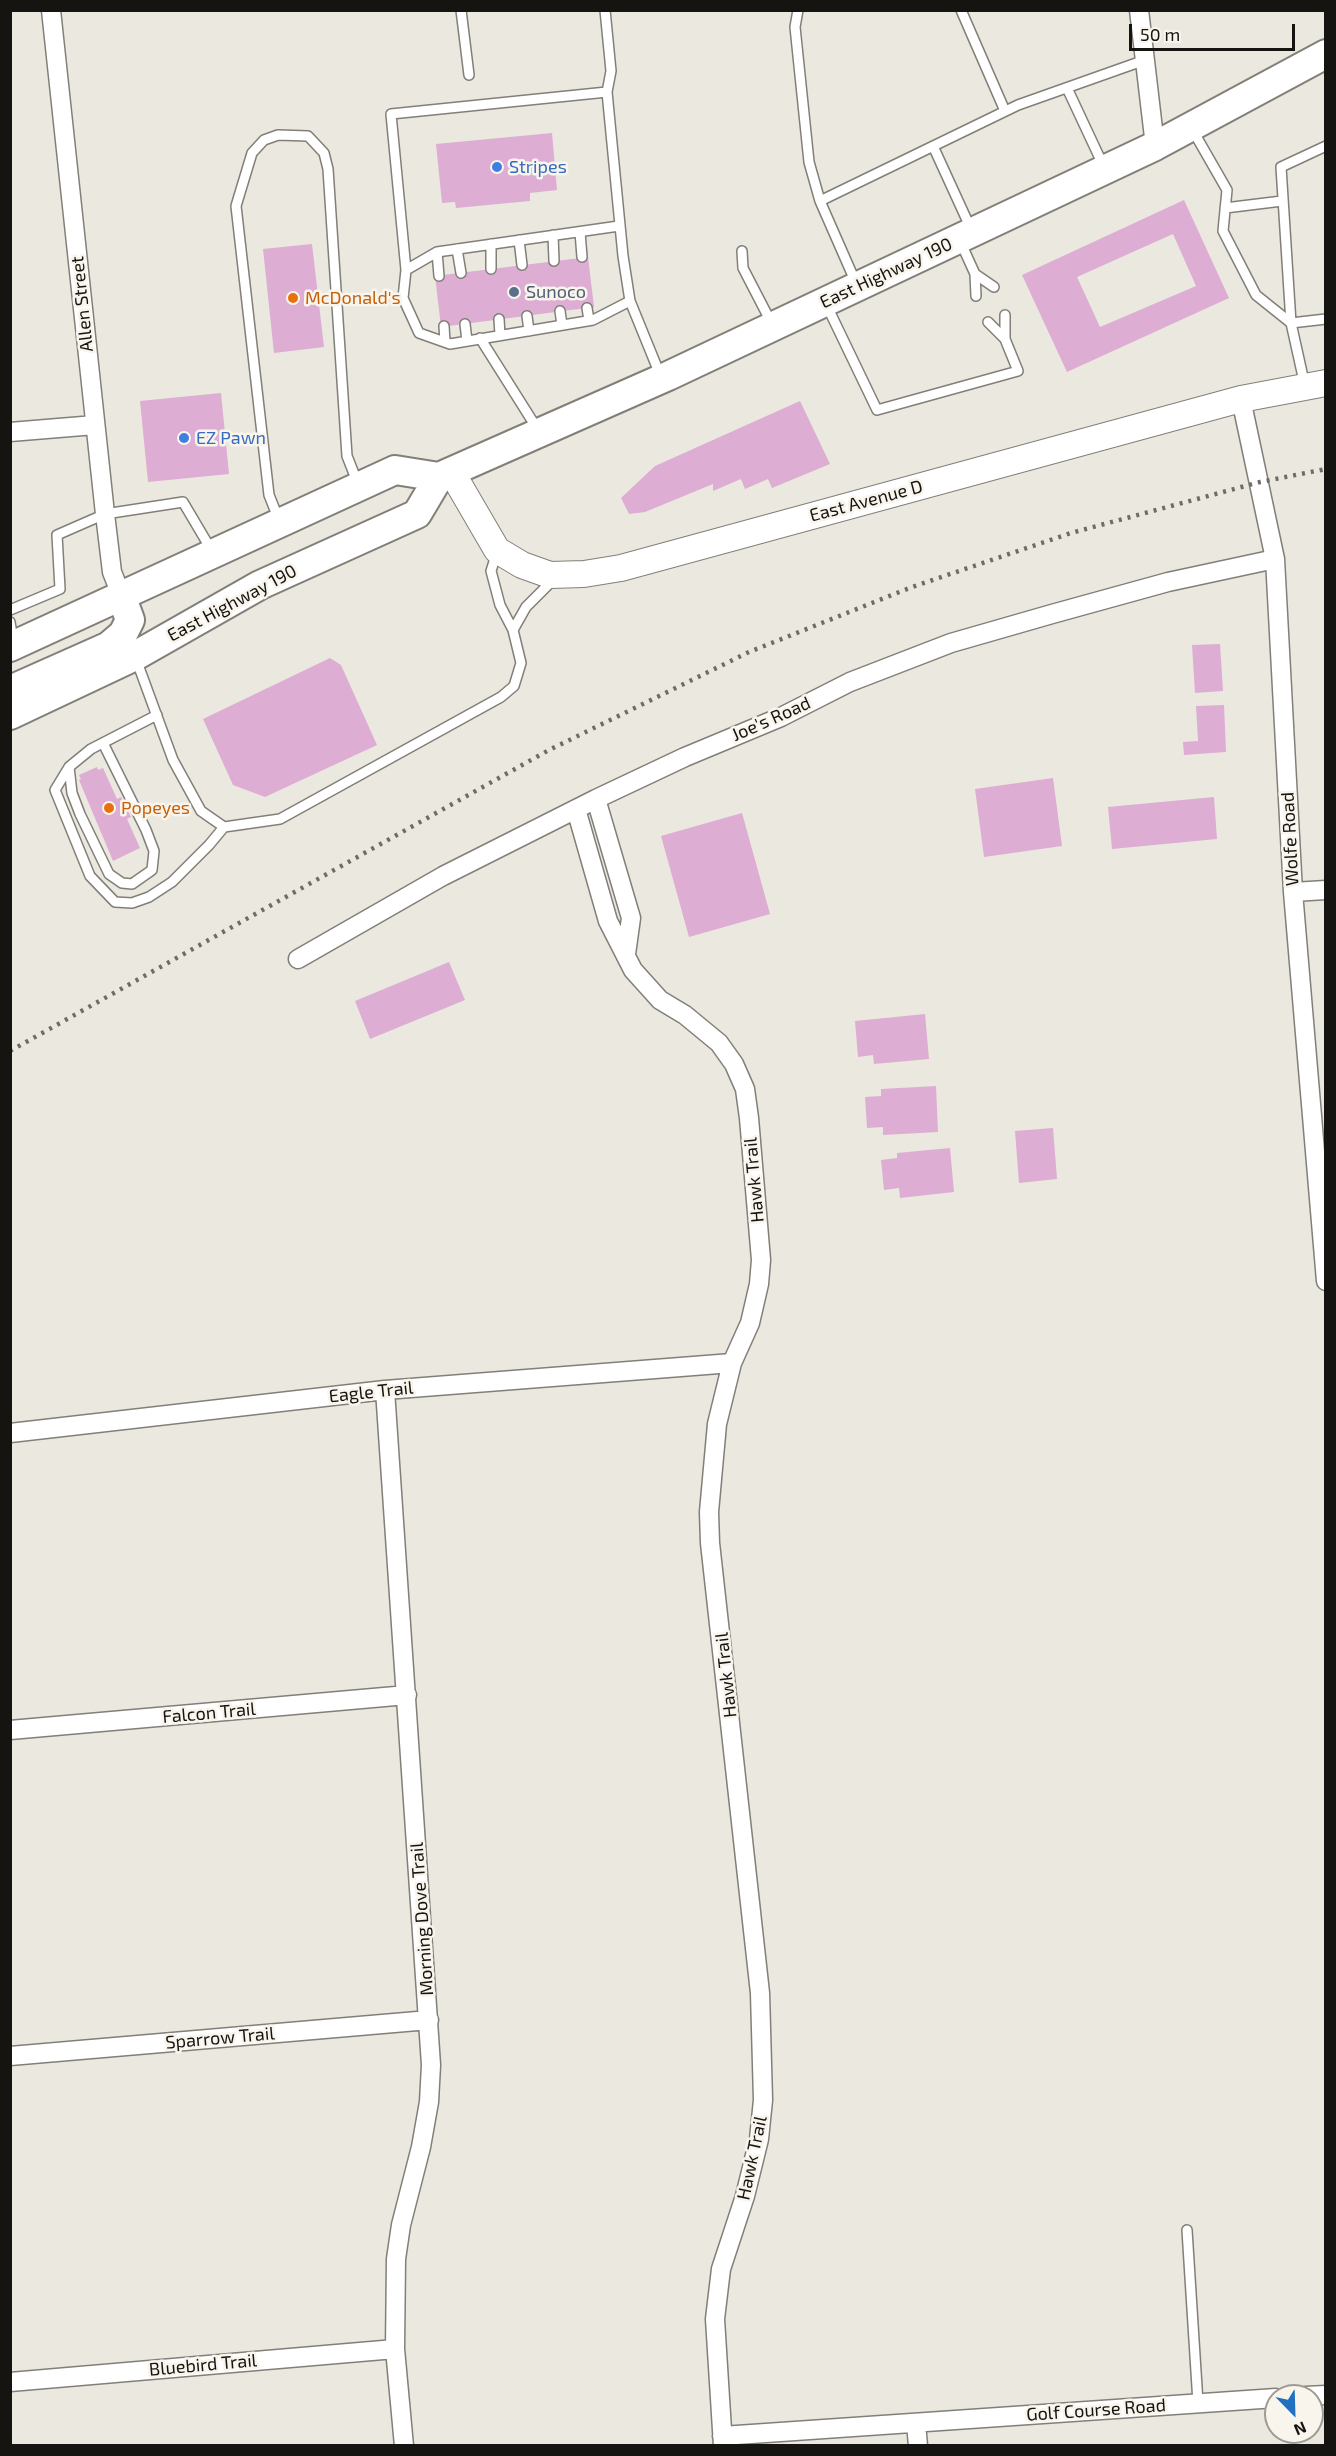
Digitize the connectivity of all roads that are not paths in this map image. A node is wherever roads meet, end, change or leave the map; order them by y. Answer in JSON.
{"nodes":[{"id":1,"x":51,"y":10,"type":"edge"},
{"id":2,"x":461,"y":10,"type":"edge"},
{"id":3,"x":605,"y":10,"type":"edge"},
{"id":4,"x":798,"y":10,"type":"edge"},
{"id":5,"x":961,"y":10,"type":"edge"},
{"id":6,"x":1139,"y":10,"type":"edge"},
{"id":7,"x":1326,"y":54,"type":"edge"},
{"id":8,"x":1145,"y":60,"type":"junction"},
{"id":9,"x":470,"y":75,"type":"dead end"},
{"id":10,"x":1067,"y":88,"type":"junction"},
{"id":11,"x":607,"y":92,"type":"junction"},
{"id":12,"x":1005,"y":111,"type":"junction"},
{"id":13,"x":1191,"y":127,"type":"junction"},
{"id":14,"x":933,"y":146,"type":"junction"},
{"id":15,"x":1155,"y":146,"type":"junction"},
{"id":16,"x":1326,"y":146,"type":"edge"},
{"id":17,"x":1105,"y":170,"type":"junction"},
{"id":18,"x":820,"y":201,"type":"junction"},
{"id":19,"x":1282,"y":201,"type":"junction"},
{"id":20,"x":1225,"y":208,"type":"junction"},
{"id":21,"x":619,"y":226,"type":"junction"},
{"id":22,"x":580,"y":232,"type":"junction"},
{"id":23,"x":553,"y":235,"type":"junction"},
{"id":24,"x":966,"y":236,"type":"junction"},
{"id":25,"x":519,"y":240,"type":"junction"},
{"id":26,"x":491,"y":244,"type":"junction"},
{"id":27,"x":457,"y":249,"type":"junction"},
{"id":28,"x":742,"y":251,"type":"dead end"},
{"id":29,"x":436,"y":252,"type":"junction"},
{"id":30,"x":582,"y":257,"type":"dead end"},
{"id":31,"x":554,"y":261,"type":"dead end"},
{"id":32,"x":522,"y":265,"type":"dead end"},
{"id":33,"x":491,"y":269,"type":"dead end"},
{"id":34,"x":406,"y":270,"type":"junction"},
{"id":35,"x":461,"y":273,"type":"dead end"},
{"id":36,"x":975,"y":274,"type":"junction"},
{"id":37,"x":439,"y":276,"type":"dead end"},
{"id":38,"x":858,"y":287,"type":"junction"},
{"id":39,"x":994,"y":287,"type":"dead end"},
{"id":40,"x":976,"y":296,"type":"dead end"},
{"id":41,"x":630,"y":301,"type":"junction"},
{"id":42,"x":825,"y":302,"type":"junction"},
{"id":43,"x":587,"y":308,"type":"dead end"},
{"id":44,"x":560,"y":311,"type":"dead end"},
{"id":45,"x":1005,"y":315,"type":"dead end"},
{"id":46,"x":527,"y":316,"type":"dead end"},
{"id":47,"x":1326,"y":319,"type":"edge"},
{"id":48,"x":499,"y":320,"type":"dead end"},
{"id":49,"x":589,"y":320,"type":"junction"},
{"id":50,"x":988,"y":322,"type":"dead end"},
{"id":51,"x":1291,"y":323,"type":"junction"},
{"id":52,"x":465,"y":324,"type":"dead end"},
{"id":53,"x":562,"y":325,"type":"junction"},
{"id":54,"x":444,"y":326,"type":"dead end"},
{"id":55,"x":773,"y":327,"type":"junction"},
{"id":56,"x":529,"y":330,"type":"junction"},
{"id":57,"x":500,"y":335,"type":"junction"},
{"id":58,"x":480,"y":338,"type":"junction"},
{"id":59,"x":1005,"y":339,"type":"junction"},
{"id":60,"x":468,"y":341,"type":"junction"},
{"id":61,"x":445,"y":342,"type":"junction"},
{"id":62,"x":662,"y":379,"type":"junction"},
{"id":63,"x":1315,"y":384,"type":"edge"},
{"id":64,"x":1241,"y":399,"type":"junction"},
{"id":65,"x":95,"y":425,"type":"junction"},
{"id":66,"x":10,"y":432,"type":"edge"},
{"id":67,"x":539,"y":432,"type":"junction"},
{"id":68,"x":445,"y":474,"type":"junction"},
{"id":69,"x":359,"y":486,"type":"junction"},
{"id":70,"x":105,"y":514,"type":"junction"},
{"id":71,"x":280,"y":522,"type":"junction"},
{"id":72,"x":497,"y":550,"type":"junction"},
{"id":73,"x":213,"y":553,"type":"junction"},
{"id":74,"x":1275,"y":559,"type":"junction"},
{"id":75,"x":558,"y":575,"type":"junction"},
{"id":76,"x":121,"y":596,"type":"junction"},
{"id":77,"x":10,"y":610,"type":"edge"},
{"id":78,"x":513,"y":630,"type":"junction"},
{"id":79,"x":12,"y":638,"type":"edge"},
{"id":80,"x":135,"y":656,"type":"junction"},
{"id":81,"x":10,"y":690,"type":"edge"},
{"id":82,"x":10,"y":715,"type":"edge"},
{"id":83,"x":157,"y":715,"type":"junction"},
{"id":84,"x":103,"y":743,"type":"junction"},
{"id":85,"x":69,"y":767,"type":"junction"},
{"id":86,"x":596,"y":799,"type":"junction"},
{"id":87,"x":576,"y":809,"type":"junction"},
{"id":88,"x":224,"y":827,"type":"junction"},
{"id":89,"x":1326,"y":890,"type":"edge"},
{"id":90,"x":1293,"y":892,"type":"junction"},
{"id":91,"x":626,"y":954,"type":"junction"},
{"id":92,"x":298,"y":959,"type":"dead end"},
{"id":93,"x":1326,"y":1281,"type":"edge"},
{"id":94,"x":732,"y":1363,"type":"junction"},
{"id":95,"x":385,"y":1390,"type":"junction"},
{"id":96,"x":10,"y":1433,"type":"edge"},
{"id":97,"x":406,"y":1695,"type":"junction"},
{"id":98,"x":10,"y":1730,"type":"edge"},
{"id":99,"x":429,"y":2020,"type":"junction"},
{"id":100,"x":10,"y":2056,"type":"edge"},
{"id":101,"x":1187,"y":2230,"type":"dead end"},
{"id":102,"x":395,"y":2349,"type":"junction"},
{"id":103,"x":10,"y":2382,"type":"edge"},
{"id":104,"x":1264,"y":2399,"type":"edge"},
{"id":105,"x":1198,"y":2403,"type":"junction"},
{"id":106,"x":916,"y":2423,"type":"junction"},
{"id":107,"x":723,"y":2441,"type":"edge"},
{"id":108,"x":404,"y":2445,"type":"edge"},
{"id":109,"x":918,"y":2445,"type":"edge"}],
"edges":[{"from":1,"to":65,"type":"street","name":"Allen Street"},
{"from":2,"to":9,"type":"lane"},
{"from":3,"to":11,"type":"lane"},
{"from":4,"to":18,"type":"lane"},
{"from":5,"to":12,"type":"lane"},
{"from":6,"to":8,"type":"street"},
{"from":7,"to":13,"type":"main road","name":"East Highway 190"},
{"from":8,"to":10,"type":"lane"},
{"from":8,"to":15,"type":"street"},
{"from":10,"to":12,"type":"lane"},
{"from":10,"to":17,"type":"lane"},
{"from":11,"to":21,"type":"lane"},
{"from":11,"to":34,"type":"lane"},
{"from":12,"to":14,"type":"lane"},
{"from":13,"to":15,"type":"main road","name":"East Highway 190"},
{"from":13,"to":20,"type":"lane"},
{"from":14,"to":18,"type":"lane"},
{"from":14,"to":24,"type":"lane"},
{"from":15,"to":17,"type":"main road","name":"East Highway 190"},
{"from":16,"to":19,"type":"lane"},
{"from":17,"to":24,"type":"main road","name":"East Highway 190"},
{"from":18,"to":38,"type":"lane"},
{"from":19,"to":20,"type":"lane"},
{"from":19,"to":51,"type":"lane"},
{"from":20,"to":51,"type":"lane"},
{"from":21,"to":22,"type":"lane"},
{"from":21,"to":41,"type":"lane"},
{"from":22,"to":23,"type":"lane"},
{"from":22,"to":30,"type":"lane"},
{"from":23,"to":25,"type":"lane"},
{"from":23,"to":31,"type":"lane"},
{"from":24,"to":36,"type":"lane"},
{"from":24,"to":38,"type":"main road","name":"East Highway 190"},
{"from":25,"to":26,"type":"lane"},
{"from":25,"to":32,"type":"lane"},
{"from":26,"to":27,"type":"lane"},
{"from":26,"to":33,"type":"lane"},
{"from":27,"to":29,"type":"lane"},
{"from":27,"to":35,"type":"lane"},
{"from":28,"to":55,"type":"lane"},
{"from":29,"to":34,"type":"lane"},
{"from":29,"to":37,"type":"lane"},
{"from":34,"to":61,"type":"lane"},
{"from":36,"to":39,"type":"lane"},
{"from":36,"to":40,"type":"lane"},
{"from":38,"to":42,"type":"main road","name":"East Highway 190"},
{"from":41,"to":49,"type":"lane"},
{"from":41,"to":62,"type":"lane"},
{"from":42,"to":55,"type":"main road","name":"East Highway 190"},
{"from":42,"to":59,"type":"lane"},
{"from":43,"to":49,"type":"lane"},
{"from":44,"to":53,"type":"lane"},
{"from":45,"to":59,"type":"lane"},
{"from":46,"to":56,"type":"lane"},
{"from":47,"to":51,"type":"lane"},
{"from":48,"to":57,"type":"lane"},
{"from":49,"to":53,"type":"lane"},
{"from":50,"to":59,"type":"lane"},
{"from":51,"to":63,"type":"lane"},
{"from":52,"to":60,"type":"lane"},
{"from":53,"to":56,"type":"lane"},
{"from":54,"to":61,"type":"lane"},
{"from":55,"to":62,"type":"main road","name":"East Highway 190"},
{"from":56,"to":57,"type":"lane"},
{"from":57,"to":58,"type":"lane"},
{"from":58,"to":60,"type":"lane"},
{"from":58,"to":67,"type":"lane"},
{"from":60,"to":61,"type":"lane"},
{"from":62,"to":67,"type":"main road","name":"East Highway 190"},
{"from":63,"to":64,"type":"main road","name":"East Avenue D"},
{"from":64,"to":74,"type":"street","name":"Wolfe Road"},
{"from":64,"to":75,"type":"main road","name":"East Avenue D"},
{"from":65,"to":66,"type":"street"},
{"from":65,"to":70,"type":"street","name":"Allen Street"},
{"from":67,"to":68,"type":"main road","name":"East Highway 190"},
{"from":68,"to":69,"type":"main road"},
{"from":68,"to":72,"type":"main road","name":"East Avenue D"},
{"from":68,"to":80,"type":"main road","name":"East Highway 190"},
{"from":69,"to":71,"type":"main road"},
{"from":69,"to":71,"type":"lane"},
{"from":70,"to":73,"type":"lane"},
{"from":70,"to":76,"type":"street","name":"Allen Street"},
{"from":70,"to":77,"type":"lane"},
{"from":71,"to":73,"type":"main road"},
{"from":72,"to":75,"type":"main road","name":"East Avenue D"},
{"from":72,"to":78,"type":"lane"},
{"from":73,"to":76,"type":"main road"},
{"from":74,"to":86,"type":"street","name":"Joe's Road"},
{"from":74,"to":90,"type":"street","name":"Wolfe Road"},
{"from":75,"to":78,"type":"lane"},
{"from":76,"to":79,"type":"main road"},
{"from":76,"to":81,"type":"main road"},
{"from":78,"to":88,"type":"lane"},
{"from":80,"to":82,"type":"main road","name":"East Highway 190"},
{"from":80,"to":83,"type":"lane"},
{"from":83,"to":84,"type":"lane"},
{"from":83,"to":88,"type":"lane"},
{"from":84,"to":85,"type":"lane"},
{"from":84,"to":85,"type":"lane"},
{"from":85,"to":88,"type":"lane"},
{"from":86,"to":87,"type":"street","name":"Joe's Road"},
{"from":86,"to":91,"type":"street"},
{"from":87,"to":91,"type":"street","name":"Hawk Trail"},
{"from":87,"to":92,"type":"street","name":"Joe's Road"},
{"from":89,"to":90,"type":"street"},
{"from":90,"to":93,"type":"street","name":"Wolfe Road"},
{"from":91,"to":94,"type":"street","name":"Hawk Trail"},
{"from":94,"to":95,"type":"street","name":"Eagle Trail"},
{"from":94,"to":107,"type":"street","name":"Hawk Trail"},
{"from":95,"to":96,"type":"street","name":"Eagle Trail"},
{"from":95,"to":97,"type":"street","name":"Morning Dove Trail"},
{"from":97,"to":98,"type":"street","name":"Falcon Trail"},
{"from":97,"to":99,"type":"street","name":"Morning Dove Trail"},
{"from":99,"to":100,"type":"street","name":"Sparrow Trail"},
{"from":99,"to":102,"type":"street","name":"Morning Dove Trail"},
{"from":101,"to":105,"type":"lane"},
{"from":102,"to":103,"type":"street","name":"Bluebird Trail"},
{"from":102,"to":108,"type":"street","name":"Morning Dove Trail"},
{"from":104,"to":105,"type":"street","name":"Golf Course Road"},
{"from":105,"to":106,"type":"street","name":"Golf Course Road"},
{"from":106,"to":107,"type":"street","name":"Golf Course Road"},
{"from":106,"to":109,"type":"street"}]}
